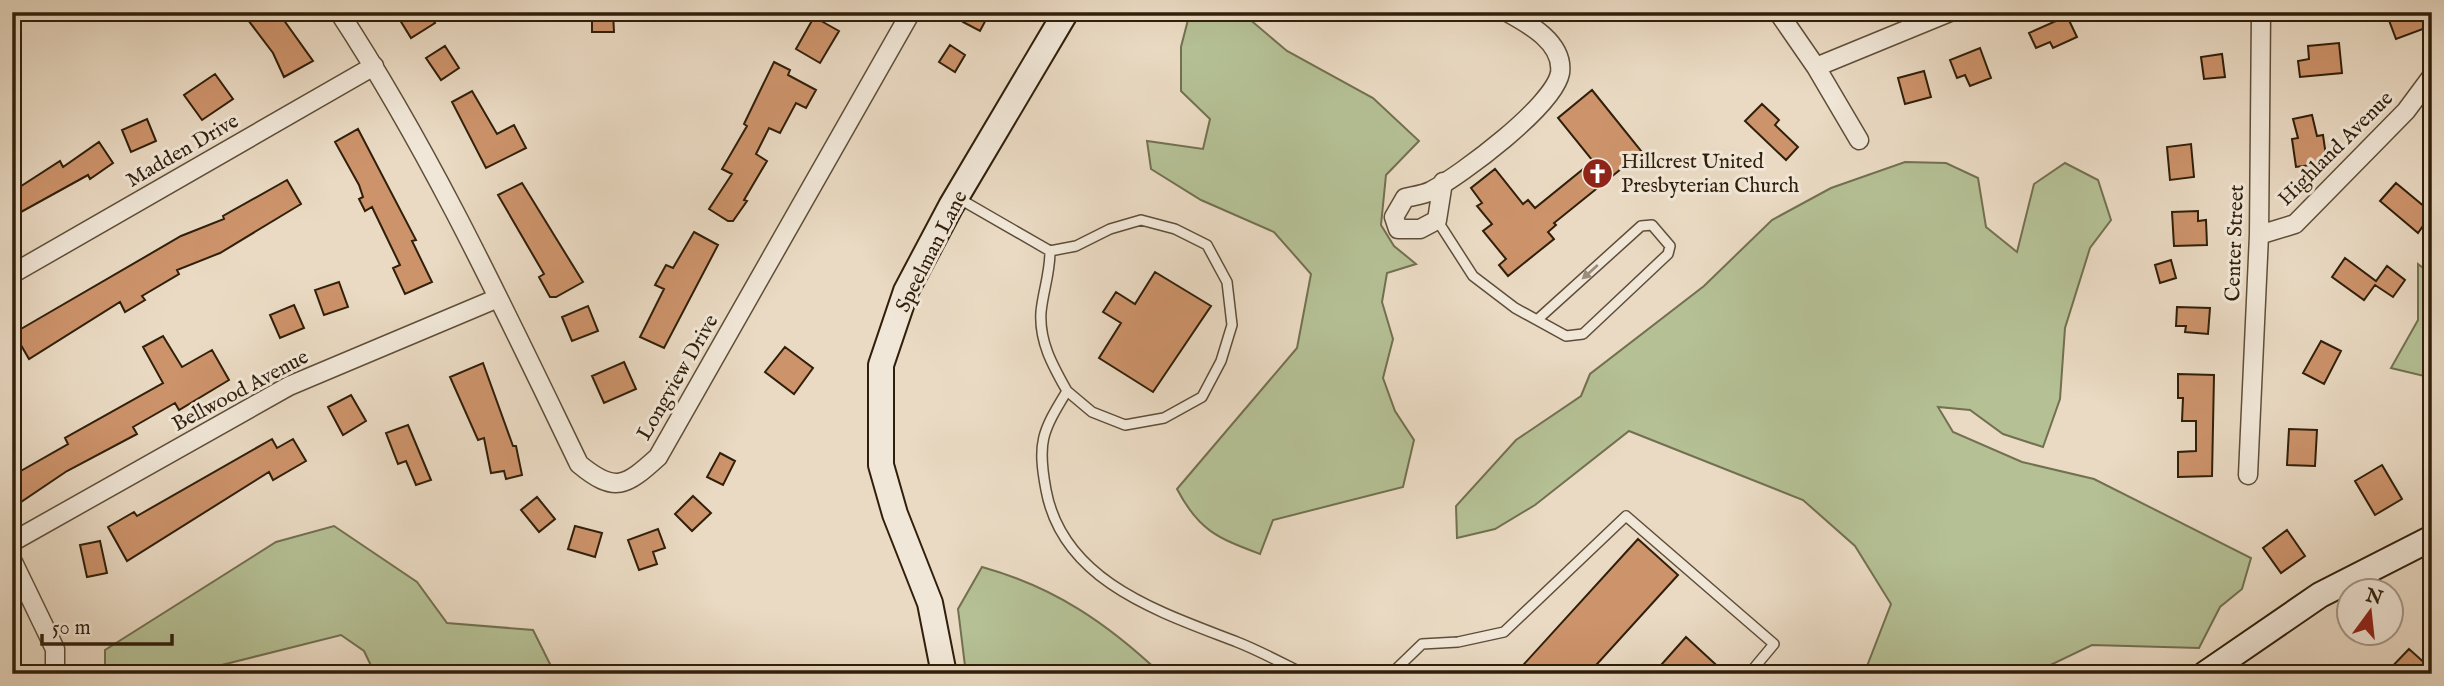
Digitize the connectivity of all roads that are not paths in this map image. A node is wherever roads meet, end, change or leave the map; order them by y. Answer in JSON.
{"nodes":[{"id":1,"x":339,"y":12,"type":"edge"},
{"id":2,"x":1066,"y":12,"type":"edge"},
{"id":3,"x":1507,"y":12,"type":"edge"},
{"id":4,"x":1778,"y":12,"type":"edge"},
{"id":5,"x":1950,"y":12,"type":"edge"},
{"id":6,"x":2261,"y":12,"type":"edge"},
{"id":7,"x":903,"y":15,"type":"edge"},
{"id":8,"x":374,"y":66,"type":"junction"},
{"id":9,"x":1816,"y":67,"type":"junction"},
{"id":10,"x":2432,"y":76,"type":"edge"},
{"id":11,"x":1859,"y":140,"type":"dead end"},
{"id":12,"x":1443,"y":182,"type":"junction"},
{"id":13,"x":957,"y":197,"type":"junction"},
{"id":14,"x":1437,"y":220,"type":"junction"},
{"id":15,"x":2259,"y":235,"type":"junction"},
{"id":16,"x":1050,"y":251,"type":"junction"},
{"id":17,"x":12,"y":274,"type":"edge"},
{"id":18,"x":498,"y":298,"type":"junction"},
{"id":19,"x":1537,"y":320,"type":"junction"},
{"id":20,"x":1067,"y":391,"type":"junction"},
{"id":21,"x":2248,"y":475,"type":"dead end"},
{"id":22,"x":2432,"y":538,"type":"edge"},
{"id":23,"x":12,"y":542,"type":"edge"},
{"id":24,"x":12,"y":560,"type":"edge"},
{"id":25,"x":55,"y":674,"type":"edge"},
{"id":26,"x":944,"y":674,"type":"edge"},
{"id":27,"x":1304,"y":674,"type":"edge"},
{"id":28,"x":1391,"y":674,"type":"edge"},
{"id":29,"x":1749,"y":674,"type":"edge"},
{"id":30,"x":2205,"y":674,"type":"edge"}],
"edges":[{"from":1,"to":8,"type":"street","name":"Longview Drive"},
{"from":2,"to":13,"type":"street","name":"Speelman Lane"},
{"from":3,"to":12,"type":"street"},
{"from":4,"to":9,"type":"street"},
{"from":5,"to":9,"type":"street"},
{"from":6,"to":15,"type":"street","name":"Center Street"},
{"from":7,"to":18,"type":"street","name":"Longview Drive"},
{"from":8,"to":17,"type":"street","name":"Madden Drive"},
{"from":8,"to":18,"type":"street","name":"Longview Drive"},
{"from":9,"to":11,"type":"street"},
{"from":10,"to":15,"type":"street","name":"Highland Avenue"},
{"from":12,"to":14,"type":"street"},
{"from":12,"to":14,"type":"street"},
{"from":13,"to":16,"type":"lane"},
{"from":13,"to":26,"type":"street","name":"Speelman Lane"},
{"from":14,"to":19,"type":"lane"},
{"from":15,"to":21,"type":"street","name":"Center Street"},
{"from":16,"to":20,"type":"lane"},
{"from":16,"to":20,"type":"lane"},
{"from":18,"to":23,"type":"street","name":"Bellwood Avenue"},
{"from":19,"to":19,"type":"lane","one_way":true},
{"from":20,"to":27,"type":"lane"},
{"from":22,"to":30,"type":"street"},
{"from":24,"to":25,"type":"street"},
{"from":28,"to":29,"type":"lane"}]}
